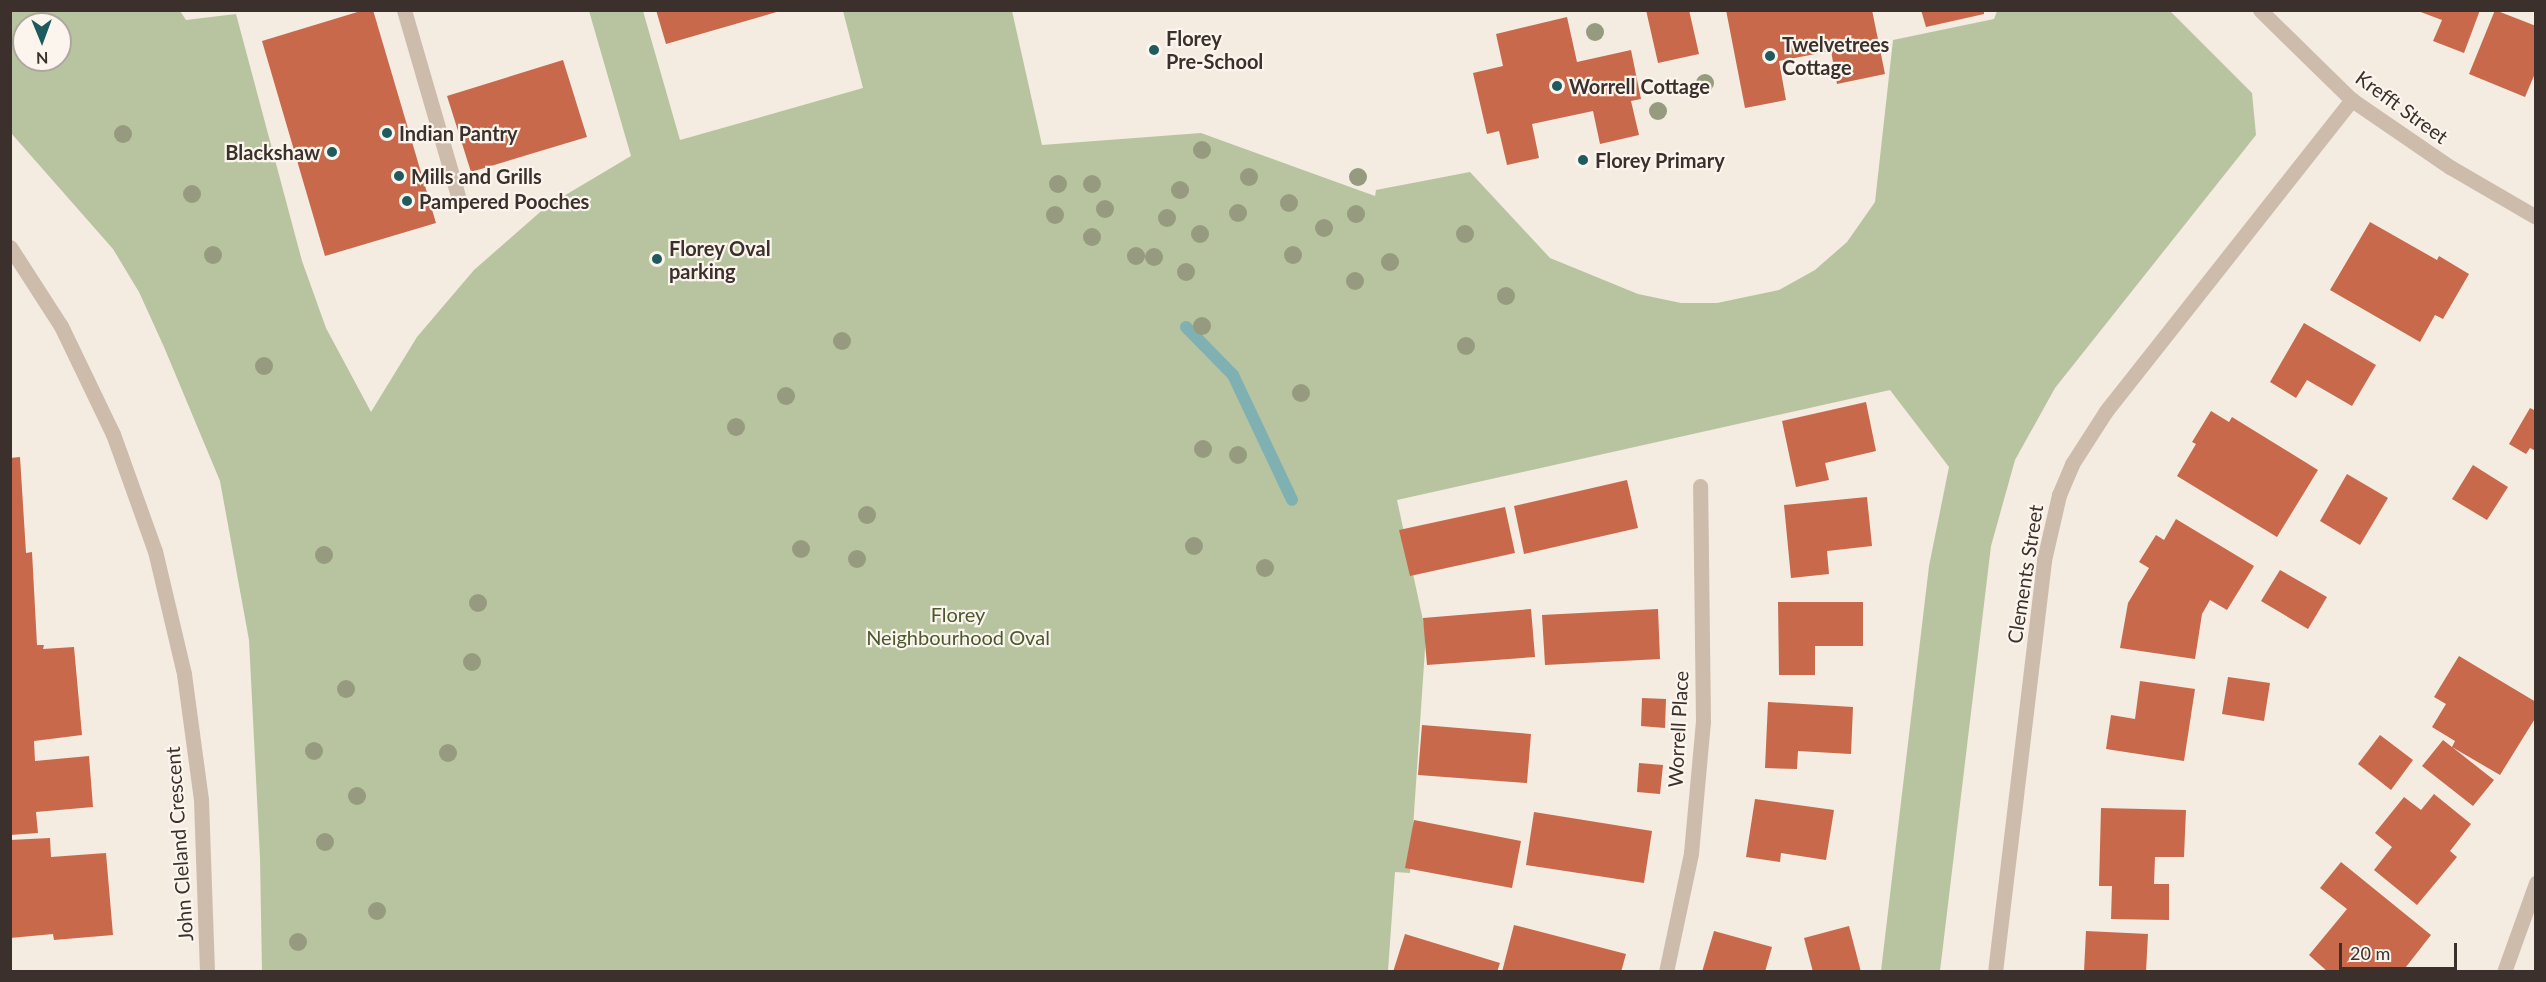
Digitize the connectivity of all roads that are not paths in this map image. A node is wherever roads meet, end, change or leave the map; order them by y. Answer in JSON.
{"nodes":[{"id":1,"x":404,"y":10,"type":"edge"},
{"id":2,"x":2260,"y":10,"type":"edge"},
{"id":3,"x":2352,"y":100,"type":"junction"},
{"id":4,"x":460,"y":203,"type":"dead end"},
{"id":5,"x":2535,"y":217,"type":"edge"},
{"id":6,"x":10,"y":247,"type":"edge"},
{"id":7,"x":1700,"y":486,"type":"dead end"},
{"id":8,"x":2535,"y":883,"type":"edge"},
{"id":9,"x":207,"y":972,"type":"edge"},
{"id":10,"x":1666,"y":972,"type":"edge"},
{"id":11,"x":1995,"y":972,"type":"edge"},
{"id":12,"x":2504,"y":972,"type":"edge"}],
"edges":[{"from":1,"to":4,"type":"street"},
{"from":2,"to":3,"type":"street","name":"Krefft Street"},
{"from":3,"to":5,"type":"street","name":"Krefft Street"},
{"from":3,"to":11,"type":"street","name":"Clements Street"},
{"from":6,"to":9,"type":"street","name":"John Cleland Crescent"},
{"from":7,"to":10,"type":"street","name":"Worrell Place"},
{"from":8,"to":12,"type":"street"}]}
